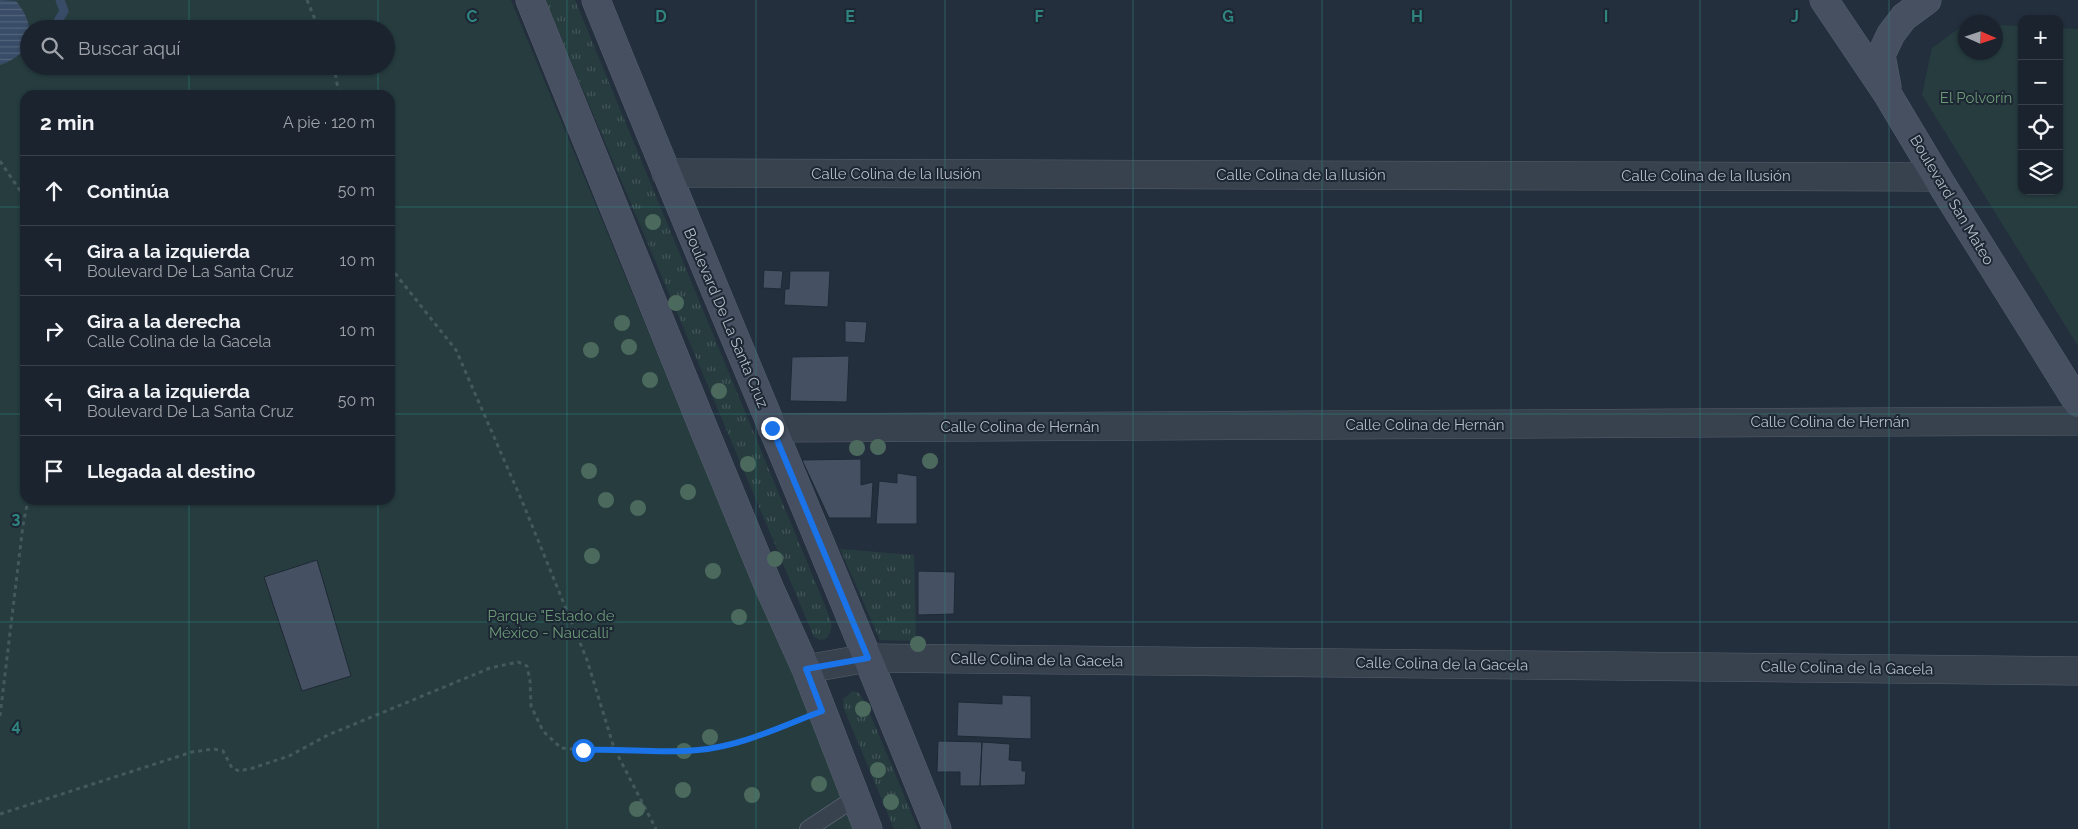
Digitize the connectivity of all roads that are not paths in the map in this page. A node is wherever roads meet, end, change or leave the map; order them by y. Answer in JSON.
{"nodes":[{"id":1,"x":530,"y":0,"type":"edge"},
{"id":2,"x":596,"y":0,"type":"edge"},
{"id":3,"x":1824,"y":0,"type":"edge"},
{"id":4,"x":1927,"y":0,"type":"edge"},
{"id":5,"x":1888,"y":94,"type":"junction"},
{"id":6,"x":666,"y":173,"type":"junction"},
{"id":7,"x":1937,"y":177,"type":"junction"},
{"id":8,"x":2078,"y":403,"type":"edge"},
{"id":9,"x":2078,"y":421,"type":"edge"},
{"id":10,"x":772,"y":428,"type":"junction"},
{"id":11,"x":868,"y":658,"type":"junction"},
{"id":12,"x":806,"y":669,"type":"junction"},
{"id":13,"x":2078,"y":670,"type":"edge"},
{"id":14,"x":855,"y":798,"type":"junction"},
{"id":15,"x":808,"y":829,"type":"edge"},
{"id":16,"x":868,"y":829,"type":"edge"},
{"id":17,"x":938,"y":829,"type":"edge"}],
"edges":[{"from":1,"to":12,"type":"main road"},
{"from":2,"to":6,"type":"main road","name":"Boulevard De La Santa Cruz"},
{"from":3,"to":5,"type":"main road","name":"Boulevard San Mateo"},
{"from":4,"to":5,"type":"main road"},
{"from":5,"to":7,"type":"main road","name":"Boulevard San Mateo"},
{"from":6,"to":7,"type":"street","name":"Calle Colina de la Ilusión"},
{"from":6,"to":10,"type":"main road","name":"Boulevard De La Santa Cruz"},
{"from":7,"to":8,"type":"main road","name":"Boulevard San Mateo"},
{"from":9,"to":10,"type":"street","name":"Calle Colina de Hernán"},
{"from":10,"to":11,"type":"main road","name":"Boulevard De La Santa Cruz"},
{"from":11,"to":12,"type":"street","name":"Calle Colina de la Gacela"},
{"from":11,"to":13,"type":"street","name":"Calle Colina de la Gacela"},
{"from":11,"to":17,"type":"main road","name":"Boulevard De La Santa Cruz"},
{"from":12,"to":14,"type":"main road"},
{"from":14,"to":15,"type":"lane"},
{"from":14,"to":16,"type":"main road"}]}
